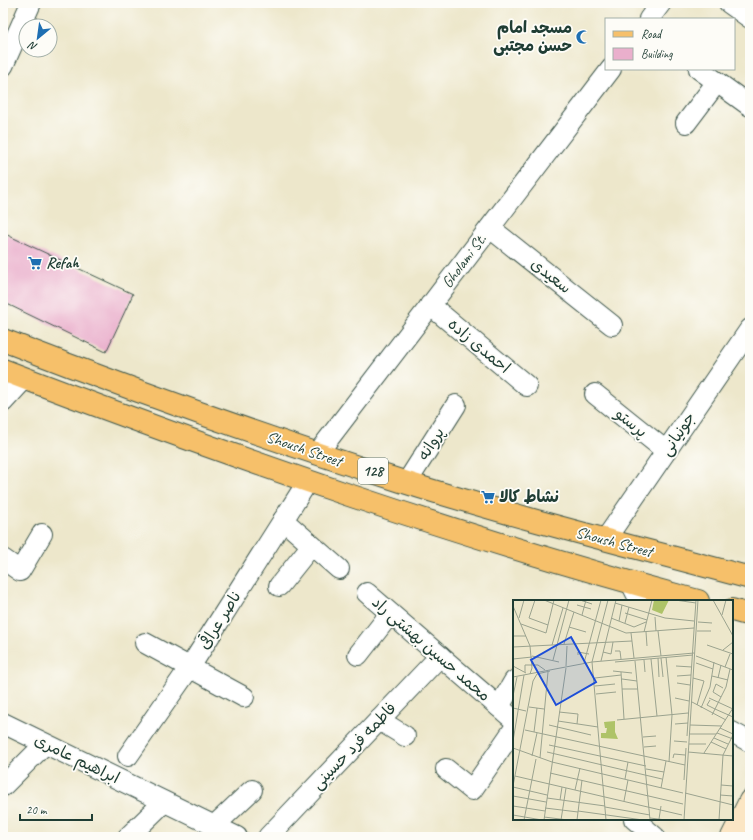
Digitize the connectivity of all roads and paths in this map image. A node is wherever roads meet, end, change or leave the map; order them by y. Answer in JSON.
{"nodes":[{"id":1,"x":31,"y":3,"type":"edge"},
{"id":2,"x":661,"y":3,"type":"edge"},
{"id":3,"x":729,"y":3,"type":"edge"},
{"id":4,"x":650,"y":18,"type":"edge"},
{"id":5,"x":750,"y":18,"type":"edge"},
{"id":6,"x":3,"y":66,"type":"edge"},
{"id":7,"x":610,"y":70,"type":"edge"},
{"id":8,"x":700,"y":70,"type":"edge"},
{"id":9,"x":717,"y":82,"type":"junction"},
{"id":10,"x":750,"y":106,"type":"edge"},
{"id":11,"x":686,"y":123,"type":"dead end"},
{"id":12,"x":490,"y":228,"type":"junction"},
{"id":13,"x":430,"y":305,"type":"junction"},
{"id":14,"x":612,"y":325,"type":"dead end"},
{"id":15,"x":750,"y":329,"type":"edge"},
{"id":16,"x":3,"y":340,"type":"edge"},
{"id":17,"x":3,"y":370,"type":"edge"},
{"id":18,"x":26,"y":378,"type":"junction"},
{"id":19,"x":527,"y":386,"type":"dead end"},
{"id":20,"x":595,"y":394,"type":"dead end"},
{"id":21,"x":3,"y":402,"type":"edge"},
{"id":22,"x":456,"y":405,"type":"dead end"},
{"id":23,"x":666,"y":451,"type":"junction"},
{"id":24,"x":317,"y":454,"type":"junction"},
{"id":25,"x":308,"y":482,"type":"junction"},
{"id":26,"x":407,"y":482,"type":"junction"},
{"id":27,"x":283,"y":520,"type":"junction"},
{"id":28,"x":42,"y":534,"type":"dead end"},
{"id":29,"x":606,"y":540,"type":"junction"},
{"id":30,"x":311,"y":546,"type":"junction"},
{"id":31,"x":8,"y":566,"type":"edge"},
{"id":32,"x":339,"y":569,"type":"dead end"},
{"id":33,"x":750,"y":578,"type":"edge"},
{"id":34,"x":279,"y":586,"type":"dead end"},
{"id":35,"x":636,"y":592,"type":"edge"},
{"id":36,"x":367,"y":593,"type":"dead end"},
{"id":37,"x":691,"y":600,"type":"edge"},
{"id":38,"x":733,"y":610,"type":"edge"},
{"id":39,"x":390,"y":614,"type":"junction"},
{"id":40,"x":750,"y":615,"type":"edge"},
{"id":41,"x":145,"y":643,"type":"dead end"},
{"id":42,"x":358,"y":655,"type":"dead end"},
{"id":43,"x":440,"y":656,"type":"junction"},
{"id":44,"x":190,"y":667,"type":"junction"},
{"id":45,"x":513,"y":683,"type":"edge"},
{"id":46,"x":244,"y":697,"type":"dead end"},
{"id":47,"x":499,"y":706,"type":"junction"},
{"id":48,"x":513,"y":719,"type":"edge"},
{"id":49,"x":379,"y":720,"type":"junction"},
{"id":50,"x":3,"y":723,"type":"edge"},
{"id":51,"x":513,"y":730,"type":"edge"},
{"id":52,"x":733,"y":733,"type":"edge"},
{"id":53,"x":405,"y":736,"type":"dead end"},
{"id":54,"x":750,"y":742,"type":"edge"},
{"id":55,"x":45,"y":744,"type":"junction"},
{"id":56,"x":128,"y":756,"type":"dead end"},
{"id":57,"x":446,"y":769,"type":"dead end"},
{"id":58,"x":3,"y":786,"type":"edge"},
{"id":59,"x":252,"y":790,"type":"dead end"},
{"id":60,"x":750,"y":800,"type":"edge"},
{"id":61,"x":164,"y":802,"type":"junction"},
{"id":62,"x":635,"y":820,"type":"edge"},
{"id":63,"x":214,"y":826,"type":"junction"},
{"id":64,"x":128,"y":837,"type":"edge"},
{"id":65,"x":237,"y":837,"type":"edge"},
{"id":66,"x":268,"y":837,"type":"edge"},
{"id":67,"x":655,"y":837,"type":"edge"},
{"id":68,"x":732,"y":837,"type":"edge"}],
"edges":[{"from":1,"to":6,"type":"street"},
{"from":2,"to":4,"type":"street"},
{"from":3,"to":5,"type":"street"},
{"from":7,"to":12,"type":"street","name":"Gholami St."},
{"from":8,"to":9,"type":"street"},
{"from":9,"to":10,"type":"street"},
{"from":9,"to":11,"type":"street"},
{"from":12,"to":13,"type":"street","name":"Gholami St."},
{"from":12,"to":14,"type":"street","name":"سعیدی"},
{"from":13,"to":19,"type":"street","name":"احمدی زاده"},
{"from":13,"to":24,"type":"street","name":"Gholami St."},
{"from":15,"to":23,"type":"street","name":"جونیانی"},
{"from":16,"to":24,"type":"main road","name":"Shoush Street","number":"128"},
{"from":17,"to":18,"type":"main road","name":"Shoush Street","number":"128"},
{"from":18,"to":21,"type":"street"},
{"from":18,"to":25,"type":"main road","name":"Shoush Street","number":"128"},
{"from":20,"to":23,"type":"street","name":"پرستو"},
{"from":22,"to":26,"type":"street","name":"پروانه"},
{"from":23,"to":29,"type":"street","name":"جونیانی"},
{"from":24,"to":26,"type":"main road","name":"Shoush Street","number":"128"},
{"from":25,"to":27,"type":"street","name":"ناصر عراقی"},
{"from":25,"to":35,"type":"main road","name":"Shoush Street","number":"128"},
{"from":26,"to":29,"type":"main road","name":"Shoush Street","number":"128"},
{"from":27,"to":30,"type":"street"},
{"from":27,"to":44,"type":"street","name":"ناصر عراقی"},
{"from":28,"to":31,"type":"street"},
{"from":29,"to":33,"type":"main road","name":"Shoush Street","number":"128"},
{"from":30,"to":32,"type":"street"},
{"from":30,"to":34,"type":"street"},
{"from":35,"to":37,"type":"main road","name":"Shoush Street","number":"128"},
{"from":36,"to":39,"type":"street","name":"محمد حسین بهشتی راد"},
{"from":38,"to":40,"type":"main road"},
{"from":39,"to":42,"type":"street"},
{"from":39,"to":43,"type":"street","name":"محمد حسین بهشتی راد"},
{"from":41,"to":44,"type":"street"},
{"from":43,"to":47,"type":"street","name":"محمد حسین بهشتی راد"},
{"from":43,"to":49,"type":"street","name":"فاطمه فرد حسینی"},
{"from":44,"to":46,"type":"street"},
{"from":44,"to":56,"type":"street","name":"ناصر عراقی"},
{"from":45,"to":47,"type":"street"},
{"from":47,"to":48,"type":"street","name":"محمد حسین بهشتی راد"},
{"from":49,"to":53,"type":"street"},
{"from":49,"to":66,"type":"street","name":"فاطمه فرد حسینی"},
{"from":50,"to":55,"type":"street","name":"ابراهیم عامری"},
{"from":51,"to":57,"type":"street"},
{"from":52,"to":54,"type":"street"},
{"from":55,"to":58,"type":"street"},
{"from":55,"to":61,"type":"street","name":"ابراهیم عامری"},
{"from":59,"to":63,"type":"street"},
{"from":60,"to":68,"type":"street"},
{"from":61,"to":63,"type":"street","name":"ابراهیم عامری"},
{"from":61,"to":64,"type":"street"},
{"from":62,"to":67,"type":"street"},
{"from":63,"to":65,"type":"street","name":"ابراهیم عامری"}]}
